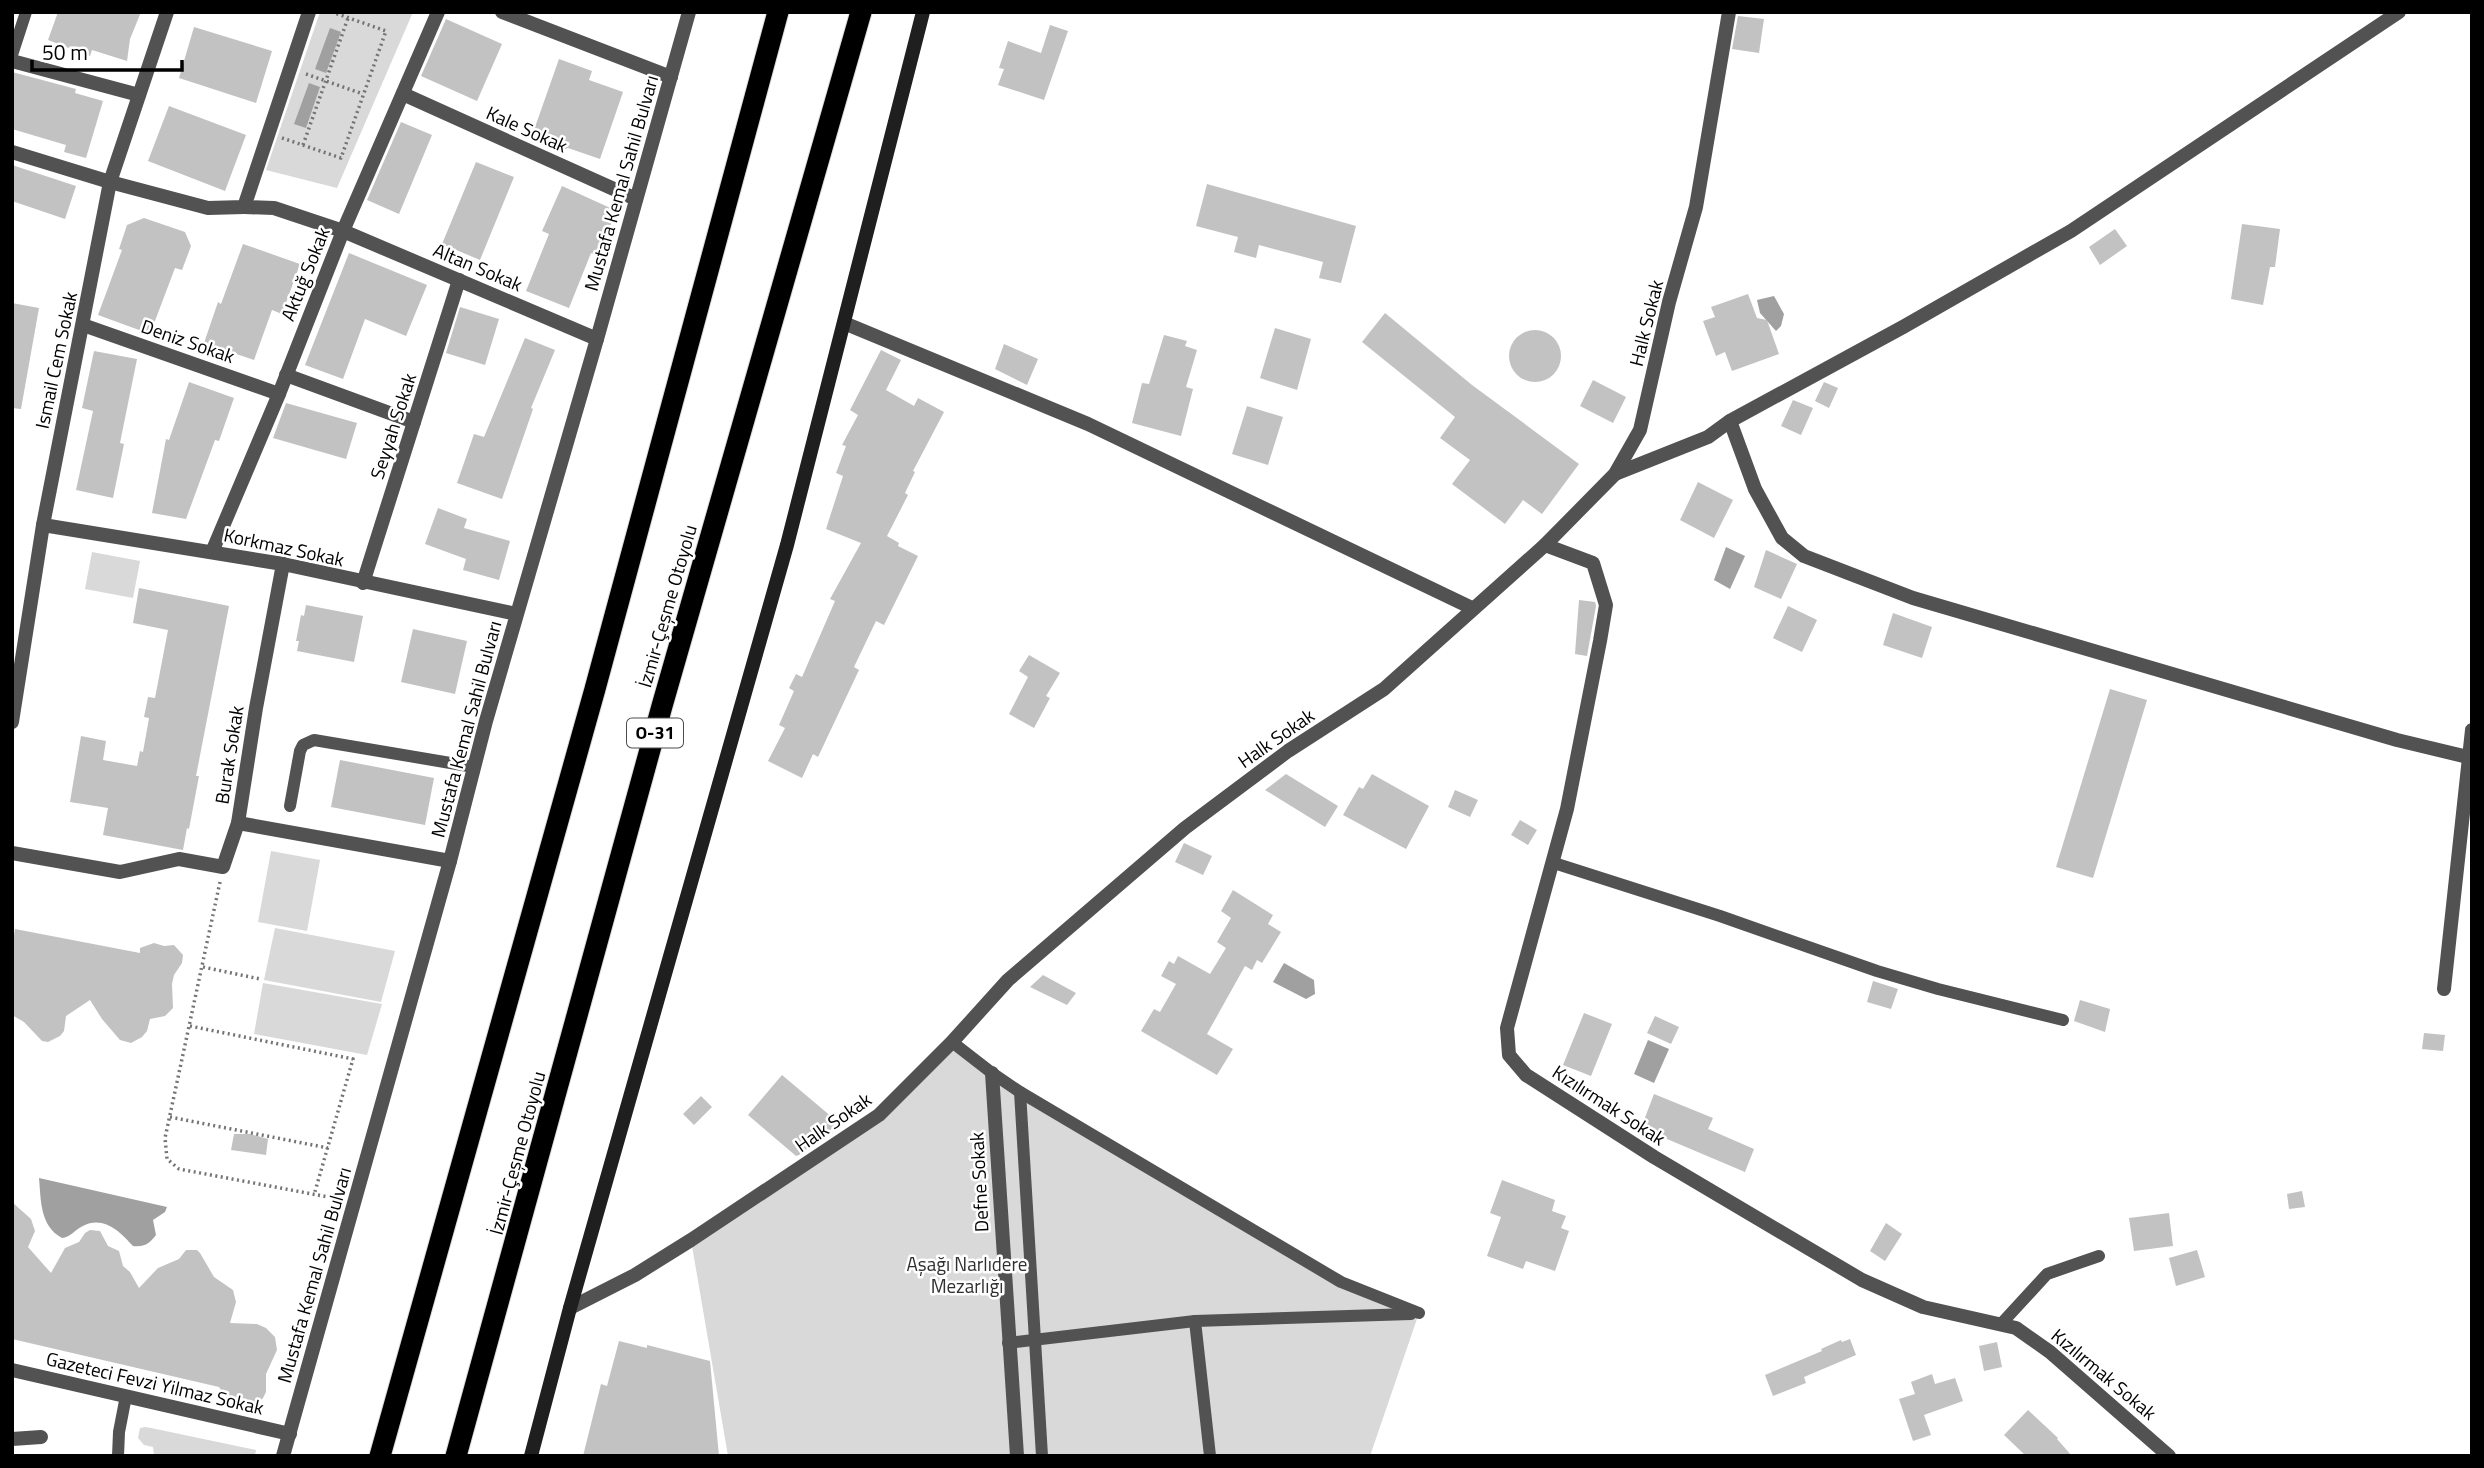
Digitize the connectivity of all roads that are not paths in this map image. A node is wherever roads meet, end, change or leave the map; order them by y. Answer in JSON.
{"nodes":[{"id":1,"x":26,"y":12,"type":"edge"},
{"id":2,"x":167,"y":12,"type":"edge"},
{"id":3,"x":309,"y":12,"type":"edge"},
{"id":4,"x":438,"y":12,"type":"edge"},
{"id":5,"x":502,"y":12,"type":"edge"},
{"id":6,"x":689,"y":12,"type":"edge"},
{"id":7,"x":778,"y":12,"type":"edge"},
{"id":8,"x":861,"y":12,"type":"edge"},
{"id":9,"x":923,"y":12,"type":"edge"},
{"id":10,"x":1729,"y":12,"type":"edge"},
{"id":11,"x":2399,"y":12,"type":"edge"},
{"id":12,"x":12,"y":55,"type":"edge"},
{"id":13,"x":12,"y":61,"type":"edge"},
{"id":14,"x":671,"y":77,"type":"junction"},
{"id":15,"x":139,"y":94,"type":"junction"},
{"id":16,"x":403,"y":94,"type":"junction"},
{"id":17,"x":12,"y":152,"type":"edge"},
{"id":18,"x":110,"y":182,"type":"junction"},
{"id":19,"x":636,"y":199,"type":"junction"},
{"id":20,"x":244,"y":207,"type":"junction"},
{"id":21,"x":343,"y":232,"type":"junction"},
{"id":22,"x":459,"y":280,"type":"junction"},
{"id":23,"x":844,"y":323,"type":"junction"},
{"id":24,"x":83,"y":325,"type":"junction"},
{"id":25,"x":597,"y":339,"type":"junction"},
{"id":26,"x":286,"y":375,"type":"junction"},
{"id":27,"x":279,"y":394,"type":"junction"},
{"id":28,"x":1730,"y":421,"type":"junction"},
{"id":29,"x":414,"y":422,"type":"junction"},
{"id":30,"x":1615,"y":474,"type":"junction"},
{"id":31,"x":43,"y":525,"type":"junction"},
{"id":32,"x":1545,"y":545,"type":"junction"},
{"id":33,"x":212,"y":552,"type":"junction"},
{"id":34,"x":283,"y":564,"type":"junction"},
{"id":35,"x":363,"y":583,"type":"junction"},
{"id":36,"x":1472,"y":608,"type":"junction"},
{"id":37,"x":516,"y":614,"type":"junction"},
{"id":38,"x":12,"y":722,"type":"edge"},
{"id":39,"x":2472,"y":730,"type":"edge"},
{"id":40,"x":2471,"y":758,"type":"edge"},
{"id":41,"x":474,"y":767,"type":"junction"},
{"id":42,"x":290,"y":806,"type":"dead end"},
{"id":43,"x":238,"y":823,"type":"junction"},
{"id":44,"x":12,"y":853,"type":"edge"},
{"id":45,"x":450,"y":861,"type":"junction"},
{"id":46,"x":1554,"y":863,"type":"junction"},
{"id":47,"x":2444,"y":989,"type":"dead end"},
{"id":48,"x":2063,"y":1020,"type":"dead end"},
{"id":49,"x":951,"y":1042,"type":"junction"},
{"id":50,"x":992,"y":1073,"type":"junction"},
{"id":51,"x":1020,"y":1092,"type":"junction"},
{"id":52,"x":2099,"y":1256,"type":"dead end"},
{"id":53,"x":570,"y":1308,"type":"junction"},
{"id":54,"x":1195,"y":1321,"type":"junction"},
{"id":55,"x":2001,"y":1324,"type":"junction"},
{"id":56,"x":1034,"y":1342,"type":"junction"},
{"id":57,"x":1008,"y":1343,"type":"junction"},
{"id":58,"x":12,"y":1370,"type":"edge"},
{"id":59,"x":127,"y":1396,"type":"junction"},
{"id":60,"x":290,"y":1434,"type":"junction"},
{"id":61,"x":41,"y":1437,"type":"dead end"},
{"id":62,"x":12,"y":1440,"type":"edge"},
{"id":63,"x":118,"y":1456,"type":"edge"},
{"id":64,"x":283,"y":1456,"type":"edge"},
{"id":65,"x":380,"y":1456,"type":"edge"},
{"id":66,"x":456,"y":1456,"type":"edge"},
{"id":67,"x":531,"y":1456,"type":"edge"},
{"id":68,"x":1017,"y":1456,"type":"edge"},
{"id":69,"x":1042,"y":1456,"type":"edge"},
{"id":70,"x":1210,"y":1456,"type":"edge"},
{"id":71,"x":2169,"y":1456,"type":"edge"}],
"edges":[{"from":1,"to":12,"type":"lane"},
{"from":2,"to":15,"type":"street","name":"Ismail Cem Sokak"},
{"from":3,"to":20,"type":"street"},
{"from":4,"to":16,"type":"street","name":"Aktuğ Sokak"},
{"from":5,"to":14,"type":"street"},
{"from":6,"to":14,"type":"street","name":"Mustafa Kemal Sahil Bulvarı"},
{"from":7,"to":65,"type":"highway"},
{"from":8,"to":66,"type":"highway","name":"İzmir-Çeşme Otoyolu","number":"O-31"},
{"from":9,"to":23,"type":"main road"},
{"from":10,"to":30,"type":"street","name":"Halk Sokak"},
{"from":11,"to":28,"type":"street"},
{"from":13,"to":15,"type":"street"},
{"from":14,"to":19,"type":"street","name":"Mustafa Kemal Sahil Bulvarı"},
{"from":15,"to":18,"type":"street","name":"Ismail Cem Sokak"},
{"from":16,"to":19,"type":"street","name":"Kale Sokak"},
{"from":16,"to":21,"type":"street","name":"Aktuğ Sokak"},
{"from":17,"to":18,"type":"street","name":"Altan Sokak"},
{"from":18,"to":20,"type":"street","name":"Altan Sokak"},
{"from":18,"to":24,"type":"street","name":"Ismail Cem Sokak"},
{"from":19,"to":25,"type":"street","name":"Mustafa Kemal Sahil Bulvarı"},
{"from":20,"to":21,"type":"street","name":"Altan Sokak"},
{"from":21,"to":22,"type":"street","name":"Altan Sokak"},
{"from":21,"to":26,"type":"street","name":"Aktuğ Sokak"},
{"from":22,"to":25,"type":"street","name":"Altan Sokak"},
{"from":22,"to":29,"type":"street","name":"Seyyah Sokak"},
{"from":23,"to":36,"type":"street"},
{"from":23,"to":53,"type":"main road"},
{"from":24,"to":27,"type":"street","name":"Deniz Sokak"},
{"from":24,"to":31,"type":"street","name":"Ismail Cem Sokak"},
{"from":25,"to":37,"type":"street","name":"Mustafa Kemal Sahil Bulvarı"},
{"from":26,"to":27,"type":"street","name":"Aktuğ Sokak"},
{"from":26,"to":29,"type":"street"},
{"from":27,"to":33,"type":"street","name":"Aktuğ Sokak"},
{"from":28,"to":30,"type":"street"},
{"from":28,"to":40,"type":"street"},
{"from":29,"to":35,"type":"street","name":"Seyyah Sokak"},
{"from":30,"to":32,"type":"street","name":"Halk Sokak"},
{"from":31,"to":33,"type":"street","name":"Korkmaz Sokak"},
{"from":31,"to":38,"type":"street","name":"Ismail Cem Sokak"},
{"from":32,"to":36,"type":"street","name":"Halk Sokak"},
{"from":32,"to":46,"type":"street","name":"Kızılırmak Sokak"},
{"from":33,"to":34,"type":"street","name":"Korkmaz Sokak"},
{"from":34,"to":35,"type":"street","name":"Korkmaz Sokak"},
{"from":34,"to":43,"type":"street","name":"Burak Sokak"},
{"from":35,"to":37,"type":"street","name":"Korkmaz Sokak"},
{"from":36,"to":49,"type":"street","name":"Halk Sokak"},
{"from":37,"to":41,"type":"street","name":"Mustafa Kemal Sahil Bulvarı"},
{"from":39,"to":40,"type":"street"},
{"from":40,"to":47,"type":"street"},
{"from":41,"to":42,"type":"lane"},
{"from":41,"to":45,"type":"street","name":"Mustafa Kemal Sahil Bulvarı"},
{"from":43,"to":44,"type":"street"},
{"from":43,"to":45,"type":"street","name":"Burak Sokak"},
{"from":45,"to":60,"type":"street","name":"Mustafa Kemal Sahil Bulvarı"},
{"from":46,"to":48,"type":"lane"},
{"from":46,"to":55,"type":"street","name":"Kızılırmak Sokak"},
{"from":49,"to":50,"type":"lane"},
{"from":49,"to":53,"type":"street","name":"Halk Sokak"},
{"from":50,"to":51,"type":"lane"},
{"from":50,"to":57,"type":"street","name":"Defne Sokak"},
{"from":51,"to":54,"type":"lane"},
{"from":51,"to":56,"type":"lane"},
{"from":52,"to":55,"type":"lane"},
{"from":53,"to":67,"type":"main road"},
{"from":54,"to":56,"type":"lane"},
{"from":54,"to":70,"type":"lane"},
{"from":55,"to":71,"type":"street","name":"Kızılırmak Sokak"},
{"from":56,"to":57,"type":"lane"},
{"from":56,"to":69,"type":"lane"},
{"from":57,"to":68,"type":"street","name":"Defne Sokak"},
{"from":58,"to":59,"type":"street","name":"Gazeteci Fevzi Yilmaz Sokak"},
{"from":59,"to":60,"type":"street","name":"Gazeteci Fevzi Yilmaz Sokak"},
{"from":59,"to":63,"type":"lane"},
{"from":60,"to":64,"type":"street","name":"Mustafa Kemal Sahil Bulvarı"},
{"from":61,"to":62,"type":"street"}]}
